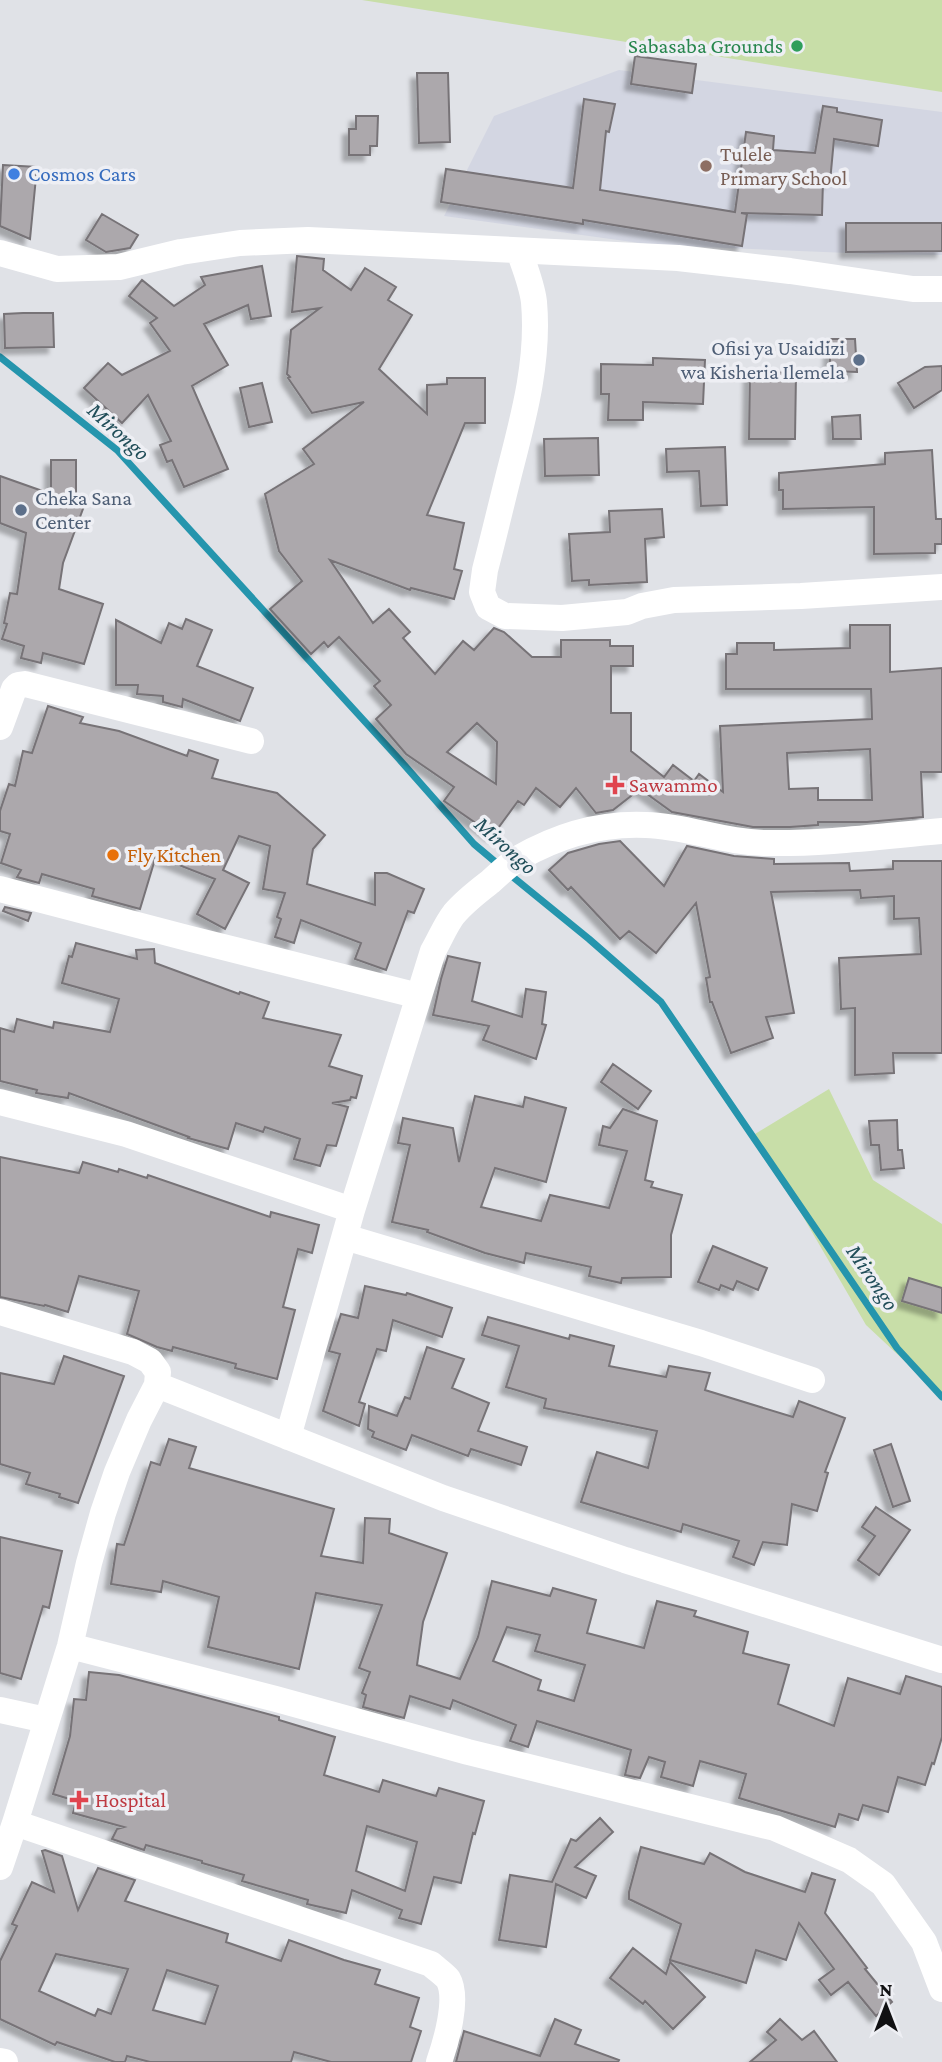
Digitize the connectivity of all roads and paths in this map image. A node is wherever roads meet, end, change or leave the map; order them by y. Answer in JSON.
{"nodes":[{"id":1,"x":519,"y":251,"type":"junction"},
{"id":2,"x":0,"y":253,"type":"edge"},
{"id":3,"x":942,"y":289,"type":"edge"},
{"id":4,"x":942,"y":587,"type":"edge"},
{"id":5,"x":0,"y":727,"type":"edge"},
{"id":6,"x":251,"y":741,"type":"dead end"},
{"id":7,"x":942,"y":831,"type":"edge"},
{"id":8,"x":0,"y":889,"type":"edge"},
{"id":9,"x":419,"y":996,"type":"junction"},
{"id":10,"x":0,"y":1101,"type":"edge"},
{"id":11,"x":352,"y":1210,"type":"junction"},
{"id":12,"x":345,"y":1237,"type":"junction"},
{"id":13,"x":0,"y":1312,"type":"edge"},
{"id":14,"x":811,"y":1380,"type":"dead end"},
{"id":15,"x":157,"y":1385,"type":"junction"},
{"id":16,"x":288,"y":1437,"type":"junction"},
{"id":17,"x":70,"y":1646,"type":"junction"},
{"id":18,"x":942,"y":1660,"type":"edge"},
{"id":19,"x":0,"y":1710,"type":"edge"},
{"id":20,"x":46,"y":1720,"type":"junction"},
{"id":21,"x":15,"y":1823,"type":"junction"},
{"id":22,"x":0,"y":1867,"type":"edge"},
{"id":23,"x":942,"y":1989,"type":"edge"},
{"id":24,"x":439,"y":2062,"type":"edge"}],
"edges":[{"from":1,"to":2,"type":"street"},
{"from":1,"to":3,"type":"street"},
{"from":1,"to":4,"type":"street"},
{"from":5,"to":6,"type":"street"},
{"from":7,"to":9,"type":"street"},
{"from":8,"to":9,"type":"street"},
{"from":9,"to":11,"type":"street"},
{"from":10,"to":11,"type":"street"},
{"from":11,"to":12,"type":"street"},
{"from":12,"to":14,"type":"street"},
{"from":12,"to":16,"type":"street"},
{"from":13,"to":15,"type":"street"},
{"from":15,"to":16,"type":"street"},
{"from":15,"to":17,"type":"street"},
{"from":16,"to":18,"type":"street"},
{"from":17,"to":20,"type":"street"},
{"from":17,"to":23,"type":"street"},
{"from":19,"to":20,"type":"street"},
{"from":20,"to":21,"type":"street"},
{"from":21,"to":22,"type":"street"},
{"from":21,"to":24,"type":"street"}]}
